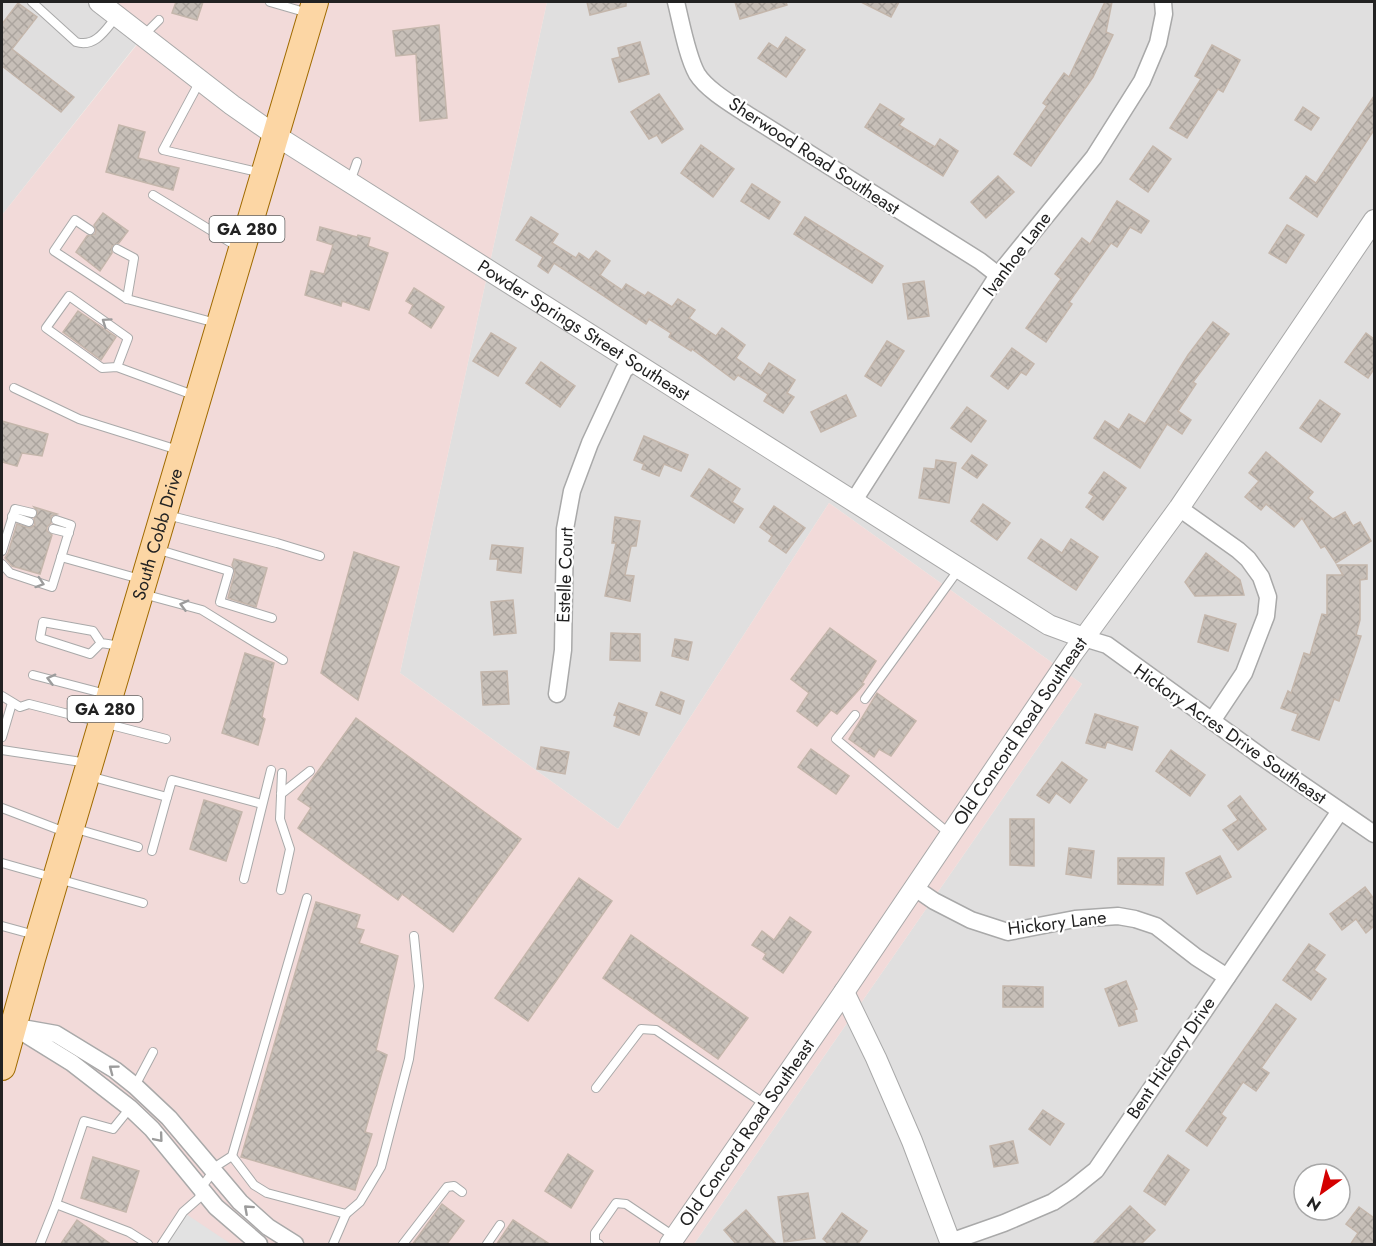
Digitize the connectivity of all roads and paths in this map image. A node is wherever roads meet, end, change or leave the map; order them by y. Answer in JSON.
{"nodes":[{"id":1,"x":33,"y":2,"type":"edge"},
{"id":2,"x":99,"y":2,"type":"edge"},
{"id":3,"x":270,"y":2,"type":"edge"},
{"id":4,"x":676,"y":2,"type":"edge"},
{"id":5,"x":1163,"y":2,"type":"edge"},
{"id":6,"x":313,"y":8,"type":"edge"},
{"id":7,"x":117,"y":16,"type":"junction"},
{"id":8,"x":159,"y":20,"type":"dead end"},
{"id":9,"x":143,"y":36,"type":"junction"},
{"id":10,"x":200,"y":80,"type":"junction"},
{"id":11,"x":275,"y":135,"type":"junction"},
{"id":12,"x":357,"y":162,"type":"dead end"},
{"id":13,"x":263,"y":173,"type":"junction"},
{"id":14,"x":349,"y":182,"type":"junction"},
{"id":15,"x":153,"y":195,"type":"dead end"},
{"id":16,"x":1374,"y":220,"type":"edge"},
{"id":17,"x":90,"y":230,"type":"dead end"},
{"id":18,"x":117,"y":249,"type":"dead end"},
{"id":19,"x":241,"y":249,"type":"junction"},
{"id":20,"x":998,"y":275,"type":"junction"},
{"id":21,"x":127,"y":299,"type":"junction"},
{"id":22,"x":219,"y":324,"type":"junction"},
{"id":23,"x":633,"y":363,"type":"junction"},
{"id":24,"x":117,"y":367,"type":"junction"},
{"id":25,"x":14,"y":388,"type":"dead end"},
{"id":26,"x":198,"y":397,"type":"junction"},
{"id":27,"x":181,"y":451,"type":"junction"},
{"id":28,"x":853,"y":502,"type":"junction"},
{"id":29,"x":1179,"y":508,"type":"junction"},
{"id":30,"x":163,"y":514,"type":"junction"},
{"id":31,"x":31,"y":518,"type":"dead end"},
{"id":32,"x":55,"y":525,"type":"dead end"},
{"id":33,"x":153,"y":548,"type":"junction"},
{"id":34,"x":2,"y":551,"type":"edge"},
{"id":35,"x":320,"y":556,"type":"dead end"},
{"id":36,"x":62,"y":557,"type":"junction"},
{"id":37,"x":2,"y":564,"type":"edge"},
{"id":38,"x":959,"y":569,"type":"junction"},
{"id":39,"x":142,"y":586,"type":"junction"},
{"id":40,"x":272,"y":618,"type":"dead end"},
{"id":41,"x":1084,"y":638,"type":"junction"},
{"id":42,"x":112,"y":645,"type":"junction"},
{"id":43,"x":283,"y":660,"type":"dead end"},
{"id":44,"x":33,"y":675,"type":"dead end"},
{"id":45,"x":557,"y":694,"type":"dead end"},
{"id":46,"x":110,"y":695,"type":"junction"},
{"id":47,"x":2,"y":696,"type":"edge"},
{"id":48,"x":865,"y":699,"type":"dead end"},
{"id":49,"x":12,"y":703,"type":"junction"},
{"id":50,"x":855,"y":715,"type":"dead end"},
{"id":51,"x":1212,"y":721,"type":"junction"},
{"id":52,"x":101,"y":723,"type":"junction"},
{"id":53,"x":2,"y":737,"type":"edge"},
{"id":54,"x":166,"y":739,"type":"dead end"},
{"id":55,"x":2,"y":750,"type":"edge"},
{"id":56,"x":88,"y":769,"type":"junction"},
{"id":57,"x":271,"y":770,"type":"dead end"},
{"id":58,"x":310,"y":771,"type":"dead end"},
{"id":59,"x":282,"y":773,"type":"dead end"},
{"id":60,"x":281,"y":794,"type":"junction"},
{"id":61,"x":167,"y":797,"type":"junction"},
{"id":62,"x":262,"y":804,"type":"junction"},
{"id":63,"x":2,"y":808,"type":"edge"},
{"id":64,"x":1340,"y":812,"type":"junction"},
{"id":65,"x":70,"y":830,"type":"junction"},
{"id":66,"x":1374,"y":834,"type":"edge"},
{"id":67,"x":951,"y":835,"type":"junction"},
{"id":68,"x":138,"y":848,"type":"dead end"},
{"id":69,"x":152,"y":851,"type":"dead end"},
{"id":70,"x":2,"y":863,"type":"edge"},
{"id":71,"x":56,"y":878,"type":"junction"},
{"id":72,"x":244,"y":879,"type":"dead end"},
{"id":73,"x":915,"y":888,"type":"junction"},
{"id":74,"x":281,"y":890,"type":"dead end"},
{"id":75,"x":307,"y":898,"type":"dead end"},
{"id":76,"x":143,"y":903,"type":"dead end"},
{"id":77,"x":2,"y":926,"type":"edge"},
{"id":78,"x":39,"y":936,"type":"junction"},
{"id":79,"x":414,"y":936,"type":"dead end"},
{"id":80,"x":1227,"y":977,"type":"junction"},
{"id":81,"x":844,"y":992,"type":"junction"},
{"id":82,"x":7,"y":1025,"type":"edge"},
{"id":83,"x":153,"y":1052,"type":"dead end"},
{"id":84,"x":2,"y":1067,"type":"edge"},
{"id":85,"x":135,"y":1086,"type":"junction"},
{"id":86,"x":596,"y":1088,"type":"dead end"},
{"id":87,"x":766,"y":1105,"type":"junction"},
{"id":88,"x":130,"y":1108,"type":"junction"},
{"id":89,"x":232,"y":1156,"type":"junction"},
{"id":90,"x":214,"y":1173,"type":"junction"},
{"id":91,"x":201,"y":1188,"type":"junction"},
{"id":92,"x":462,"y":1192,"type":"dead end"},
{"id":93,"x":57,"y":1204,"type":"junction"},
{"id":94,"x":346,"y":1214,"type":"junction"},
{"id":95,"x":500,"y":1225,"type":"dead end"},
{"id":96,"x":673,"y":1241,"type":"edge"},
{"id":97,"x":950,"y":1243,"type":"edge"},
{"id":98,"x":40,"y":1245,"type":"edge"},
{"id":99,"x":148,"y":1245,"type":"edge"},
{"id":100,"x":162,"y":1245,"type":"edge"},
{"id":101,"x":259,"y":1245,"type":"edge"},
{"id":102,"x":295,"y":1245,"type":"edge"},
{"id":103,"x":333,"y":1245,"type":"edge"},
{"id":104,"x":404,"y":1245,"type":"edge"},
{"id":105,"x":487,"y":1245,"type":"edge"},
{"id":106,"x":599,"y":1245,"type":"edge"}],
"edges":[{"from":1,"to":7,"type":"lane"},
{"from":2,"to":7,"type":"street","name":"Powder Springs Street Southeast"},
{"from":3,"to":6,"type":"lane"},
{"from":4,"to":20,"type":"street","name":"Sherwood Road Southeast"},
{"from":5,"to":20,"type":"street","name":"Ivanhoe Lane"},
{"from":6,"to":11,"type":"main road","name":"South Cobb Drive","number":"GA 280"},
{"from":7,"to":9,"type":"street","name":"Powder Springs Street Southeast"},
{"from":8,"to":9,"type":"lane"},
{"from":9,"to":10,"type":"street","name":"Powder Springs Street Southeast"},
{"from":10,"to":11,"type":"street","name":"Powder Springs Street Southeast"},
{"from":10,"to":13,"type":"lane"},
{"from":11,"to":13,"type":"main road","name":"South Cobb Drive","number":"GA 280"},
{"from":11,"to":14,"type":"street","name":"Powder Springs Street Southeast"},
{"from":12,"to":14,"type":"lane"},
{"from":13,"to":19,"type":"main road","name":"South Cobb Drive","number":"GA 280"},
{"from":14,"to":23,"type":"street","name":"Powder Springs Street Southeast"},
{"from":15,"to":19,"type":"lane"},
{"from":16,"to":29,"type":"street","name":"Old Concord Road Southeast"},
{"from":17,"to":21,"type":"lane"},
{"from":18,"to":21,"type":"lane"},
{"from":19,"to":22,"type":"main road","name":"South Cobb Drive","number":"GA 280"},
{"from":20,"to":28,"type":"street","name":"Ivanhoe Lane"},
{"from":21,"to":22,"type":"lane"},
{"from":22,"to":26,"type":"main road","name":"South Cobb Drive","number":"GA 280"},
{"from":23,"to":28,"type":"street","name":"Powder Springs Street Southeast"},
{"from":23,"to":45,"type":"street","name":"Estelle Court"},
{"from":24,"to":24,"type":"lane","one_way":true},
{"from":24,"to":26,"type":"lane"},
{"from":25,"to":27,"type":"lane"},
{"from":26,"to":27,"type":"main road","name":"South Cobb Drive","number":"GA 280"},
{"from":27,"to":30,"type":"main road","name":"South Cobb Drive","number":"GA 280"},
{"from":28,"to":38,"type":"street","name":"Powder Springs Street Southeast"},
{"from":29,"to":41,"type":"street","name":"Old Concord Road Southeast"},
{"from":29,"to":51,"type":"street"},
{"from":30,"to":33,"type":"main road","name":"South Cobb Drive","number":"GA 280"},
{"from":30,"to":35,"type":"lane"},
{"from":31,"to":34,"type":"lane"},
{"from":32,"to":36,"type":"lane"},
{"from":33,"to":39,"type":"main road","name":"South Cobb Drive","number":"GA 280"},
{"from":33,"to":40,"type":"lane"},
{"from":37,"to":36,"type":"lane","one_way":true},
{"from":36,"to":39,"type":"lane"},
{"from":38,"to":41,"type":"street","name":"Powder Springs Street Southeast"},
{"from":38,"to":48,"type":"lane"},
{"from":39,"to":42,"type":"main road","name":"South Cobb Drive","number":"GA 280"},
{"from":43,"to":39,"type":"lane","one_way":true},
{"from":41,"to":51,"type":"street","name":"Hickory Acres Drive Southeast"},
{"from":41,"to":67,"type":"street","name":"Old Concord Road Southeast"},
{"from":42,"to":42,"type":"lane"},
{"from":42,"to":46,"type":"main road","name":"South Cobb Drive","number":"GA 280"},
{"from":46,"to":44,"type":"lane","one_way":true},
{"from":46,"to":52,"type":"main road","name":"South Cobb Drive","number":"GA 280"},
{"from":47,"to":49,"type":"lane"},
{"from":49,"to":52,"type":"lane"},
{"from":49,"to":53,"type":"lane"},
{"from":50,"to":67,"type":"lane"},
{"from":51,"to":64,"type":"street","name":"Hickory Acres Drive Southeast"},
{"from":52,"to":54,"type":"lane"},
{"from":52,"to":56,"type":"main road","name":"South Cobb Drive","number":"GA 280"},
{"from":55,"to":56,"type":"lane"},
{"from":56,"to":61,"type":"lane"},
{"from":56,"to":65,"type":"main road","name":"South Cobb Drive","number":"GA 280"},
{"from":57,"to":62,"type":"lane"},
{"from":58,"to":60,"type":"lane"},
{"from":59,"to":60,"type":"lane"},
{"from":60,"to":74,"type":"lane"},
{"from":61,"to":62,"type":"lane"},
{"from":61,"to":69,"type":"lane"},
{"from":62,"to":72,"type":"lane"},
{"from":63,"to":65,"type":"lane"},
{"from":64,"to":66,"type":"street","name":"Hickory Acres Drive Southeast"},
{"from":64,"to":80,"type":"street","name":"Bent Hickory Drive"},
{"from":65,"to":68,"type":"lane"},
{"from":65,"to":71,"type":"main road","name":"South Cobb Drive","number":"GA 280"},
{"from":67,"to":73,"type":"street","name":"Old Concord Road Southeast"},
{"from":70,"to":71,"type":"lane"},
{"from":71,"to":76,"type":"lane"},
{"from":71,"to":78,"type":"main road","name":"South Cobb Drive","number":"GA 280"},
{"from":73,"to":80,"type":"street","name":"Hickory Lane"},
{"from":73,"to":81,"type":"street","name":"Old Concord Road Southeast"},
{"from":75,"to":89,"type":"lane"},
{"from":77,"to":78,"type":"lane"},
{"from":78,"to":82,"type":"main road","name":"South Cobb Drive","number":"GA 280"},
{"from":79,"to":94,"type":"lane"},
{"from":80,"to":97,"type":"street","name":"Bent Hickory Drive"},
{"from":81,"to":87,"type":"street","name":"Old Concord Road Southeast"},
{"from":81,"to":97,"type":"street"},
{"from":82,"to":84,"type":"main road","name":"South Cobb Drive","number":"GA 280"},
{"from":85,"to":82,"type":"street","one_way":true},
{"from":82,"to":88,"type":"street"},
{"from":83,"to":85,"type":"lane"},
{"from":85,"to":90,"type":"street"},
{"from":86,"to":87,"type":"lane"},
{"from":87,"to":96,"type":"street","name":"Old Concord Road Southeast"},
{"from":88,"to":91,"type":"street","one_way":true},
{"from":88,"to":93,"type":"lane"},
{"from":89,"to":90,"type":"lane"},
{"from":89,"to":94,"type":"lane"},
{"from":90,"to":91,"type":"lane"},
{"from":102,"to":90,"type":"street","one_way":true},
{"from":91,"to":100,"type":"lane"},
{"from":91,"to":101,"type":"street"},
{"from":92,"to":104,"type":"lane"},
{"from":93,"to":98,"type":"lane"},
{"from":93,"to":99,"type":"lane"},
{"from":94,"to":103,"type":"lane"},
{"from":95,"to":105,"type":"lane"},
{"from":96,"to":106,"type":"lane"}]}
